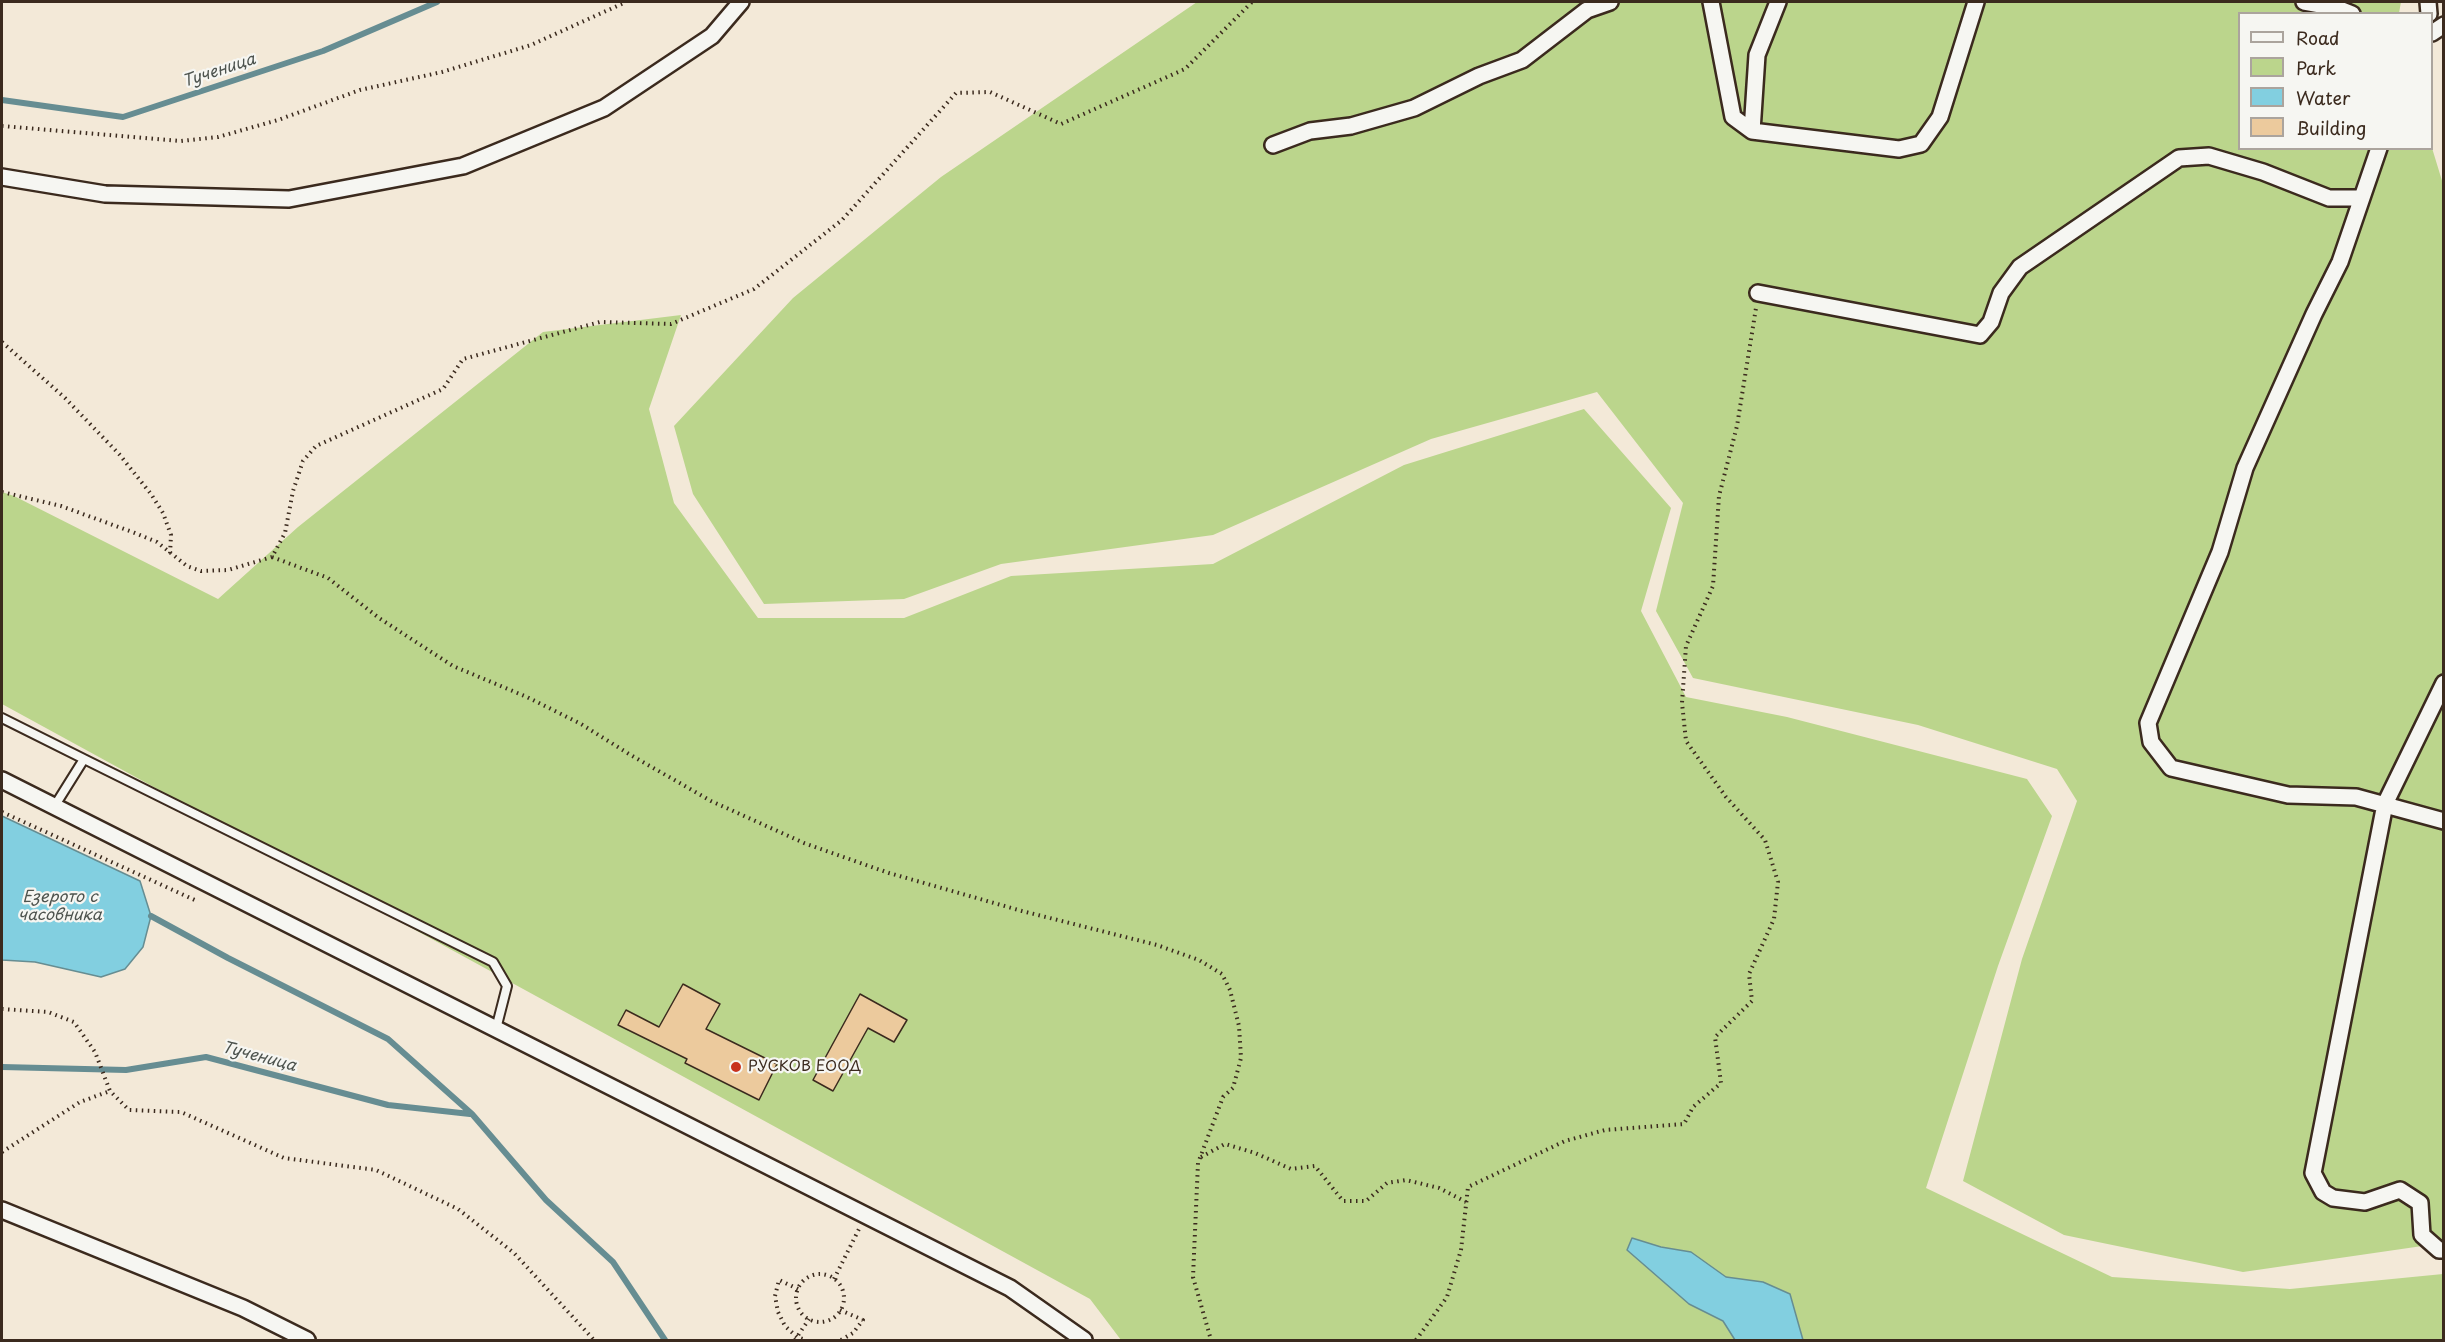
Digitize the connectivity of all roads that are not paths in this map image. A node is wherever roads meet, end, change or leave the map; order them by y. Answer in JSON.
{"nodes":[{"id":1,"x":741,"y":2,"type":"edge"},
{"id":2,"x":1610,"y":2,"type":"edge"},
{"id":3,"x":1711,"y":2,"type":"edge"},
{"id":4,"x":1778,"y":2,"type":"edge"},
{"id":5,"x":1976,"y":2,"type":"edge"},
{"id":6,"x":2304,"y":2,"type":"edge"},
{"id":7,"x":2344,"y":12,"type":"edge"},
{"id":8,"x":1752,"y":131,"type":"junction"},
{"id":9,"x":1273,"y":146,"type":"dead end"},
{"id":10,"x":2378,"y":150,"type":"edge"},
{"id":11,"x":2,"y":177,"type":"edge"},
{"id":12,"x":2361,"y":198,"type":"junction"},
{"id":13,"x":1758,"y":293,"type":"road end"},
{"id":14,"x":2444,"y":683,"type":"edge"},
{"id":15,"x":2,"y":718,"type":"edge"},
{"id":16,"x":84,"y":759,"type":"junction"},
{"id":17,"x":2,"y":780,"type":"edge"},
{"id":18,"x":2385,"y":804,"type":"junction"},
{"id":19,"x":54,"y":807,"type":"junction"},
{"id":20,"x":2444,"y":821,"type":"edge"},
{"id":21,"x":496,"y":1029,"type":"junction"},
{"id":22,"x":2,"y":1210,"type":"edge"},
{"id":23,"x":2444,"y":1250,"type":"edge"},
{"id":24,"x":307,"y":1341,"type":"edge"},
{"id":25,"x":1084,"y":1341,"type":"edge"}],
"edges":[{"from":1,"to":11,"type":"street"},
{"from":2,"to":9,"type":"street"},
{"from":3,"to":8,"type":"street"},
{"from":4,"to":8,"type":"street"},
{"from":5,"to":8,"type":"street"},
{"from":6,"to":7,"type":"street"},
{"from":10,"to":12,"type":"street"},
{"from":12,"to":13,"type":"street"},
{"from":12,"to":18,"type":"street"},
{"from":14,"to":18,"type":"street"},
{"from":15,"to":16,"type":"lane"},
{"from":16,"to":19,"type":"lane"},
{"from":16,"to":21,"type":"lane"},
{"from":17,"to":19,"type":"street"},
{"from":18,"to":20,"type":"street"},
{"from":18,"to":23,"type":"street"},
{"from":19,"to":21,"type":"street"},
{"from":21,"to":25,"type":"street"},
{"from":22,"to":24,"type":"street"}]}
